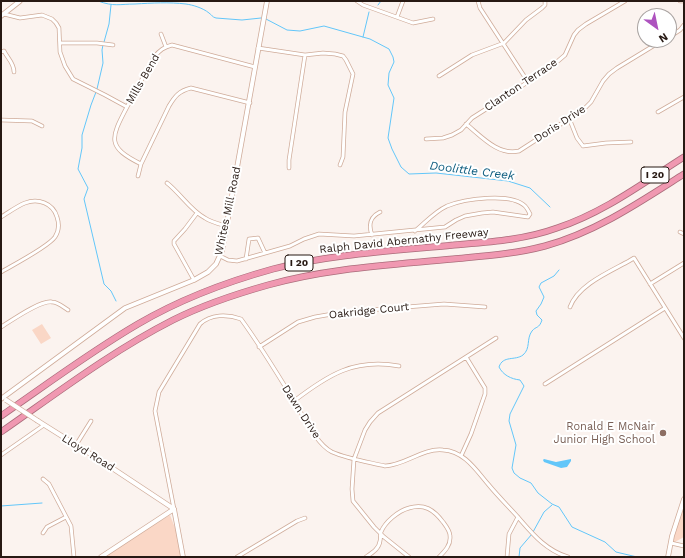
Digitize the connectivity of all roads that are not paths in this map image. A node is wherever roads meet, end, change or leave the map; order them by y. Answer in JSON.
{"nodes":[{"id":1,"x":20,"y":1,"type":"edge"},
{"id":2,"x":267,"y":1,"type":"edge"},
{"id":3,"x":357,"y":1,"type":"edge"},
{"id":4,"x":403,"y":1,"type":"edge"},
{"id":5,"x":478,"y":1,"type":"edge"},
{"id":6,"x":545,"y":1,"type":"edge"},
{"id":7,"x":625,"y":1,"type":"edge"},
{"id":8,"x":680,"y":1,"type":"edge"},
{"id":9,"x":684,"y":1,"type":"edge"},
{"id":10,"x":2,"y":15,"type":"edge"},
{"id":11,"x":397,"y":17,"type":"junction"},
{"id":12,"x":433,"y":20,"type":"dead end"},
{"id":13,"x":161,"y":34,"type":"dead end"},
{"id":14,"x":61,"y":43,"type":"junction"},
{"id":15,"x":504,"y":43,"type":"junction"},
{"id":16,"x":113,"y":45,"type":"dead end"},
{"id":17,"x":166,"y":47,"type":"junction"},
{"id":18,"x":258,"y":48,"type":"junction"},
{"id":19,"x":650,"y":48,"type":"edge"},
{"id":20,"x":1,"y":52,"type":"edge"},
{"id":21,"x":305,"y":55,"type":"junction"},
{"id":22,"x":255,"y":66,"type":"junction"},
{"id":23,"x":14,"y":72,"type":"dead end"},
{"id":24,"x":439,"y":76,"type":"dead end"},
{"id":25,"x":528,"y":82,"type":"junction"},
{"id":26,"x":684,"y":97,"type":"edge"},
{"id":27,"x":250,"y":102,"type":"junction"},
{"id":28,"x":127,"y":107,"type":"junction"},
{"id":29,"x":658,"y":112,"type":"dead end"},
{"id":30,"x":569,"y":118,"type":"junction"},
{"id":31,"x":1,"y":120,"type":"edge"},
{"id":32,"x":466,"y":124,"type":"junction"},
{"id":33,"x":42,"y":126,"type":"dead end"},
{"id":34,"x":426,"y":139,"type":"dead end"},
{"id":35,"x":631,"y":142,"type":"dead end"},
{"id":36,"x":684,"y":157,"type":"edge"},
{"id":37,"x":141,"y":164,"type":"junction"},
{"id":38,"x":340,"y":166,"type":"dead end"},
{"id":39,"x":289,"y":168,"type":"dead end"},
{"id":40,"x":684,"y":174,"type":"edge"},
{"id":41,"x":138,"y":176,"type":"dead end"},
{"id":42,"x":167,"y":183,"type":"dead end"},
{"id":43,"x":380,"y":212,"type":"dead end"},
{"id":44,"x":197,"y":213,"type":"junction"},
{"id":45,"x":1,"y":217,"type":"edge"},
{"id":46,"x":226,"y":226,"type":"junction"},
{"id":47,"x":415,"y":231,"type":"junction"},
{"id":48,"x":680,"y":232,"type":"dead end"},
{"id":49,"x":684,"y":234,"type":"edge"},
{"id":50,"x":372,"y":235,"type":"junction"},
{"id":51,"x":265,"y":253,"type":"junction"},
{"id":52,"x":220,"y":256,"type":"junction"},
{"id":53,"x":246,"y":259,"type":"junction"},
{"id":54,"x":684,"y":263,"type":"edge"},
{"id":55,"x":1,"y":272,"type":"edge"},
{"id":56,"x":194,"y":280,"type":"junction"},
{"id":57,"x":650,"y":284,"type":"junction"},
{"id":58,"x":485,"y":307,"type":"dead end"},
{"id":59,"x":570,"y":307,"type":"dead end"},
{"id":60,"x":665,"y":308,"type":"junction"},
{"id":61,"x":68,"y":310,"type":"dead end"},
{"id":62,"x":1,"y":327,"type":"edge"},
{"id":63,"x":496,"y":338,"type":"dead end"},
{"id":64,"x":684,"y":338,"type":"edge"},
{"id":65,"x":259,"y":347,"type":"junction"},
{"id":66,"x":466,"y":357,"type":"junction"},
{"id":67,"x":399,"y":366,"type":"dead end"},
{"id":68,"x":545,"y":384,"type":"dead end"},
{"id":69,"x":2,"y":399,"type":"edge"},
{"id":70,"x":294,"y":401,"type":"junction"},
{"id":71,"x":1,"y":416,"type":"edge"},
{"id":72,"x":91,"y":421,"type":"dead end"},
{"id":73,"x":44,"y":425,"type":"junction"},
{"id":74,"x":1,"y":432,"type":"edge"},
{"id":75,"x":76,"y":445,"type":"junction"},
{"id":76,"x":1,"y":456,"type":"edge"},
{"id":77,"x":461,"y":456,"type":"junction"},
{"id":78,"x":354,"y":458,"type":"junction"},
{"id":79,"x":43,"y":480,"type":"dead end"},
{"id":80,"x":684,"y":499,"type":"edge"},
{"id":81,"x":174,"y":509,"type":"junction"},
{"id":82,"x":66,"y":517,"type":"junction"},
{"id":83,"x":518,"y":517,"type":"junction"},
{"id":84,"x":305,"y":518,"type":"dead end"},
{"id":85,"x":43,"y":533,"type":"dead end"},
{"id":86,"x":380,"y":533,"type":"junction"},
{"id":87,"x":671,"y":543,"type":"junction"},
{"id":88,"x":684,"y":546,"type":"edge"},
{"id":89,"x":74,"y":557,"type":"edge"},
{"id":90,"x":101,"y":557,"type":"edge"},
{"id":91,"x":183,"y":557,"type":"edge"},
{"id":92,"x":237,"y":557,"type":"edge"},
{"id":93,"x":366,"y":557,"type":"edge"},
{"id":94,"x":410,"y":557,"type":"edge"},
{"id":95,"x":439,"y":557,"type":"edge"},
{"id":96,"x":507,"y":557,"type":"edge"},
{"id":97,"x":568,"y":557,"type":"edge"},
{"id":98,"x":668,"y":557,"type":"edge"}],
"edges":[{"from":1,"to":10,"type":"street"},
{"from":2,"to":18,"type":"street","name":"Whites Mill Road"},
{"from":3,"to":11,"type":"street"},
{"from":4,"to":11,"type":"street"},
{"from":5,"to":15,"type":"street"},
{"from":6,"to":15,"type":"street"},
{"from":7,"to":25,"type":"street","name":"Clanton Terrace"},
{"from":8,"to":9,"type":"street"},
{"from":10,"to":14,"type":"street","name":"Mills Bend"},
{"from":11,"to":12,"type":"street"},
{"from":13,"to":17,"type":"street"},
{"from":14,"to":16,"type":"street"},
{"from":14,"to":28,"type":"street","name":"Mills Bend"},
{"from":15,"to":24,"type":"street"},
{"from":15,"to":25,"type":"street"},
{"from":17,"to":22,"type":"street","name":"Mills Bend"},
{"from":17,"to":28,"type":"street","name":"Mills Bend"},
{"from":18,"to":21,"type":"street"},
{"from":18,"to":22,"type":"street","name":"Whites Mill Road"},
{"from":19,"to":30,"type":"street","name":"Doris Drive"},
{"from":20,"to":23,"type":"street"},
{"from":21,"to":38,"type":"street"},
{"from":21,"to":39,"type":"street"},
{"from":22,"to":27,"type":"street","name":"Whites Mill Road"},
{"from":25,"to":32,"type":"street","name":"Clanton Terrace"},
{"from":26,"to":29,"type":"street"},
{"from":27,"to":37,"type":"street"},
{"from":27,"to":46,"type":"street","name":"Whites Mill Road"},
{"from":28,"to":37,"type":"street"},
{"from":30,"to":32,"type":"street","name":"Doris Drive"},
{"from":30,"to":35,"type":"street"},
{"from":31,"to":33,"type":"street"},
{"from":32,"to":34,"type":"street","name":"Clanton Terrace"},
{"from":36,"to":71,"type":"highway","name":"Ralph David Abernathy Freeway","number":"I 20"},
{"from":37,"to":41,"type":"street"},
{"from":40,"to":74,"type":"highway","name":"Ralph David Abernathy Freeway","number":"I 20"},
{"from":42,"to":44,"type":"street"},
{"from":43,"to":50,"type":"street"},
{"from":44,"to":46,"type":"street"},
{"from":44,"to":56,"type":"street"},
{"from":45,"to":55,"type":"street"},
{"from":46,"to":52,"type":"street","name":"Whites Mill Road"},
{"from":47,"to":47,"type":"street"},
{"from":47,"to":50,"type":"street"},
{"from":48,"to":49,"type":"street"},
{"from":50,"to":51,"type":"street"},
{"from":51,"to":53,"type":"street"},
{"from":51,"to":53,"type":"street"},
{"from":52,"to":53,"type":"street"},
{"from":52,"to":56,"type":"street","name":"Whites Mill Road"},
{"from":54,"to":57,"type":"street"},
{"from":56,"to":69,"type":"street","name":"Whites Mill Road"},
{"from":57,"to":59,"type":"street"},
{"from":57,"to":60,"type":"street"},
{"from":58,"to":65,"type":"street","name":"Oakridge Court"},
{"from":60,"to":64,"type":"street"},
{"from":60,"to":68,"type":"street"},
{"from":61,"to":62,"type":"street"},
{"from":63,"to":66,"type":"street"},
{"from":65,"to":70,"type":"street","name":"Dawn Drive"},
{"from":65,"to":81,"type":"street","name":"Dawn Drive"},
{"from":66,"to":77,"type":"street"},
{"from":66,"to":78,"type":"street"},
{"from":67,"to":70,"type":"street"},
{"from":69,"to":73,"type":"street","name":"Lloyd Road","bridge":true},
{"from":70,"to":78,"type":"street","name":"Dawn Drive"},
{"from":72,"to":75,"type":"street"},
{"from":73,"to":75,"type":"street","name":"Lloyd Road"},
{"from":73,"to":76,"type":"street"},
{"from":75,"to":81,"type":"street","name":"Lloyd Road"},
{"from":77,"to":78,"type":"street","name":"Dawn Drive"},
{"from":77,"to":83,"type":"street","name":"Dawn Drive"},
{"from":78,"to":86,"type":"street"},
{"from":79,"to":82,"type":"street"},
{"from":80,"to":87,"type":"street"},
{"from":81,"to":90,"type":"street"},
{"from":81,"to":91,"type":"street"},
{"from":82,"to":85,"type":"street"},
{"from":82,"to":89,"type":"street"},
{"from":83,"to":96,"type":"street"},
{"from":83,"to":97,"type":"street","name":"Dawn Drive"},
{"from":84,"to":92,"type":"street"},
{"from":86,"to":93,"type":"street"},
{"from":86,"to":94,"type":"street"},
{"from":86,"to":95,"type":"street"},
{"from":87,"to":88,"type":"street"},
{"from":87,"to":98,"type":"street"}]}
